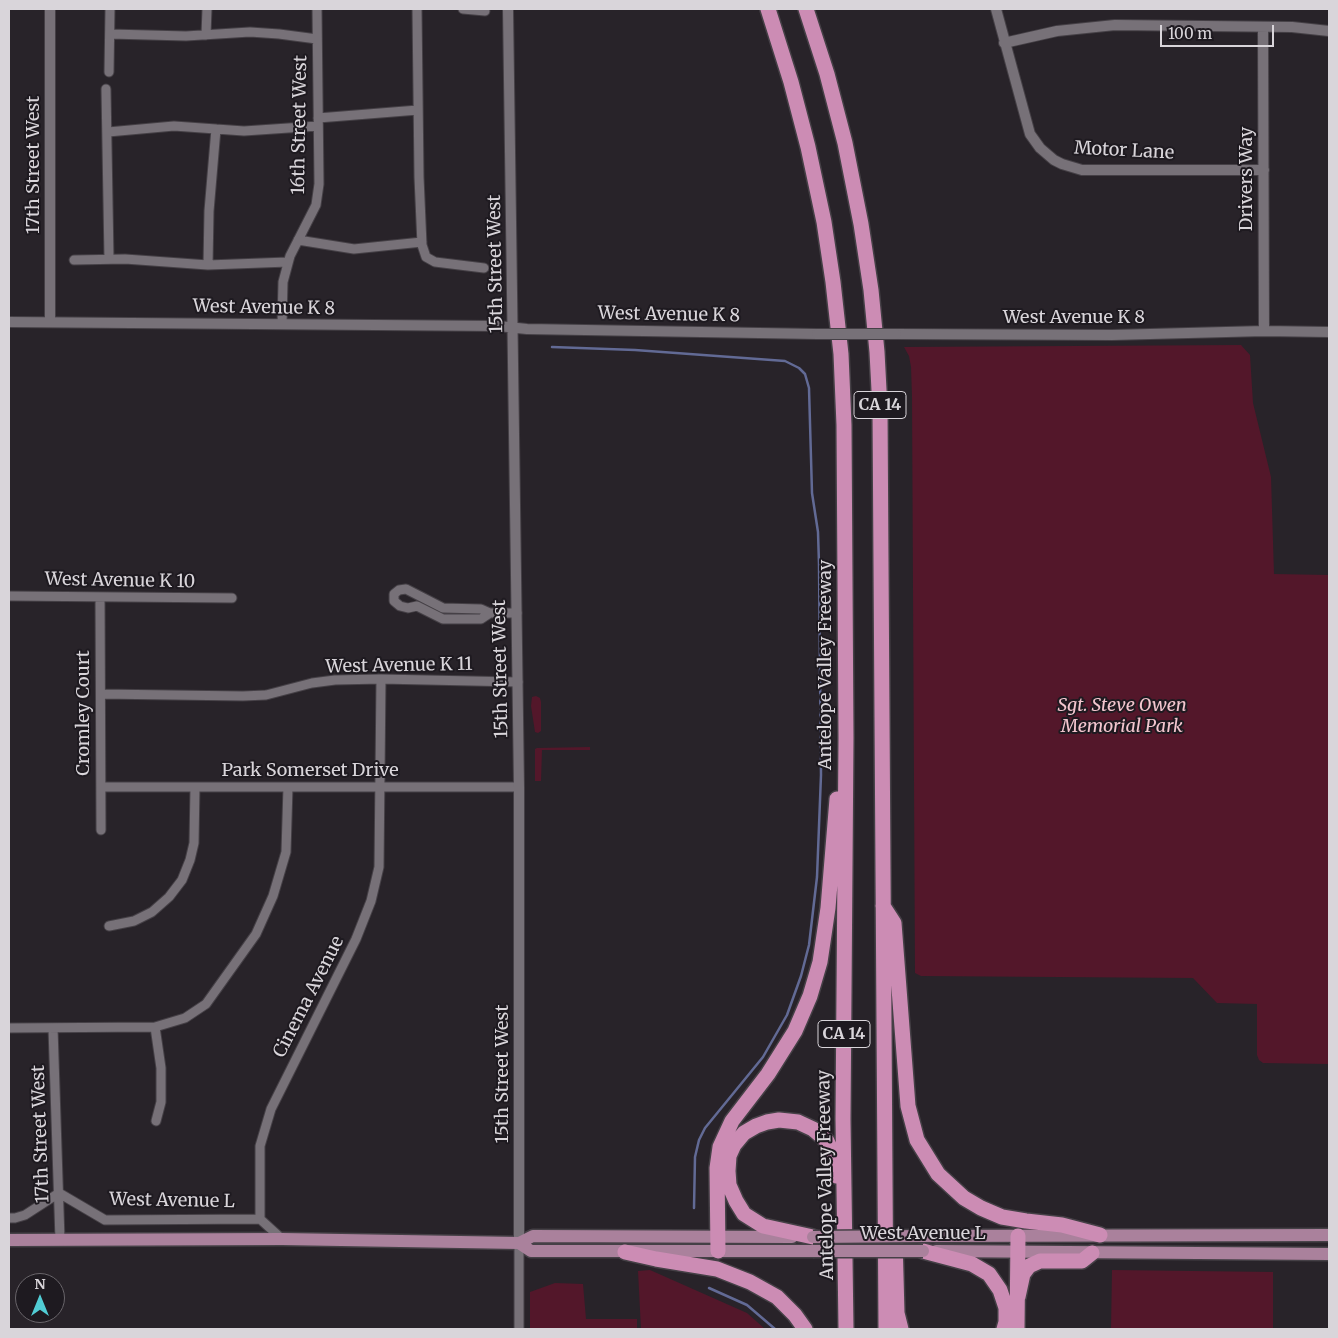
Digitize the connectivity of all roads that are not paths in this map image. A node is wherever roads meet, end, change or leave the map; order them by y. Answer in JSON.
{"nodes":[{"id":1,"x":50,"y":9,"type":"edge"},
{"id":2,"x":110,"y":9,"type":"edge"},
{"id":3,"x":207,"y":9,"type":"edge"},
{"id":4,"x":317,"y":9,"type":"edge"},
{"id":5,"x":417,"y":9,"type":"edge"},
{"id":6,"x":463,"y":9,"type":"edge"},
{"id":7,"x":508,"y":9,"type":"edge"},
{"id":8,"x":768,"y":9,"type":"edge"},
{"id":9,"x":806,"y":9,"type":"edge"},
{"id":10,"x":996,"y":9,"type":"edge"},
{"id":11,"x":485,"y":11,"type":"dead end"},
{"id":12,"x":1263,"y":27,"type":"junction"},
{"id":13,"x":1329,"y":31,"type":"edge"},
{"id":14,"x":110,"y":34,"type":"junction"},
{"id":15,"x":206,"y":35,"type":"junction"},
{"id":16,"x":317,"y":39,"type":"junction"},
{"id":17,"x":1004,"y":43,"type":"junction"},
{"id":18,"x":109,"y":72,"type":"dead end"},
{"id":19,"x":106,"y":90,"type":"dead end"},
{"id":20,"x":418,"y":110,"type":"junction"},
{"id":21,"x":318,"y":122,"type":"junction"},
{"id":22,"x":216,"y":129,"type":"junction"},
{"id":23,"x":108,"y":132,"type":"junction"},
{"id":24,"x":1264,"y":170,"type":"junction"},
{"id":25,"x":298,"y":240,"type":"junction"},
{"id":26,"x":422,"y":242,"type":"junction"},
{"id":27,"x":109,"y":259,"type":"junction"},
{"id":28,"x":74,"y":260,"type":"dead end"},
{"id":29,"x":288,"y":262,"type":"junction"},
{"id":30,"x":208,"y":265,"type":"junction"},
{"id":31,"x":484,"y":268,"type":"dead end"},
{"id":32,"x":9,"y":322,"type":"edge"},
{"id":33,"x":50,"y":322,"type":"junction"},
{"id":34,"x":282,"y":324,"type":"junction"},
{"id":35,"x":513,"y":327,"type":"junction"},
{"id":36,"x":1264,"y":331,"type":"junction"},
{"id":37,"x":1329,"y":332,"type":"edge"},
{"id":38,"x":421,"y":595,"type":"junction"},
{"id":39,"x":9,"y":596,"type":"edge"},
{"id":40,"x":100,"y":597,"type":"junction"},
{"id":41,"x":232,"y":598,"type":"dead end"},
{"id":42,"x":418,"y":606,"type":"junction"},
{"id":43,"x":490,"y":613,"type":"junction"},
{"id":44,"x":517,"y":613,"type":"junction"},
{"id":45,"x":381,"y":679,"type":"junction"},
{"id":46,"x":518,"y":682,"type":"junction"},
{"id":47,"x":101,"y":694,"type":"junction"},
{"id":48,"x":846,"y":738,"type":"junction"},
{"id":49,"x":100,"y":787,"type":"junction"},
{"id":50,"x":195,"y":787,"type":"junction"},
{"id":51,"x":288,"y":787,"type":"junction"},
{"id":52,"x":381,"y":787,"type":"junction"},
{"id":53,"x":519,"y":787,"type":"junction"},
{"id":54,"x":101,"y":830,"type":"dead end"},
{"id":55,"x":883,"y":906,"type":"junction"},
{"id":56,"x":109,"y":926,"type":"dead end"},
{"id":57,"x":154,"y":1026,"type":"junction"},
{"id":58,"x":9,"y":1028,"type":"edge"},
{"id":59,"x":53,"y":1028,"type":"junction"},
{"id":60,"x":156,"y":1120,"type":"dead end"},
{"id":61,"x":884,"y":1166,"type":"junction"},
{"id":62,"x":59,"y":1194,"type":"junction"},
{"id":63,"x":9,"y":1218,"type":"edge"},
{"id":64,"x":260,"y":1220,"type":"junction"},
{"id":65,"x":1100,"y":1235,"type":"junction"},
{"id":66,"x":1329,"y":1235,"type":"edge"},
{"id":67,"x":1018,"y":1236,"type":"junction"},
{"id":68,"x":282,"y":1239,"type":"junction"},
{"id":69,"x":9,"y":1240,"type":"edge"},
{"id":70,"x":60,"y":1240,"type":"junction"},
{"id":71,"x":519,"y":1243,"type":"junction"},
{"id":72,"x":718,"y":1244,"type":"junction"},
{"id":73,"x":813,"y":1244,"type":"junction"},
{"id":74,"x":924,"y":1244,"type":"junction"},
{"id":75,"x":625,"y":1252,"type":"junction"},
{"id":76,"x":1018,"y":1252,"type":"junction"},
{"id":77,"x":1092,"y":1253,"type":"junction"},
{"id":78,"x":1329,"y":1254,"type":"edge"},
{"id":79,"x":1018,"y":1297,"type":"junction"},
{"id":80,"x":846,"y":1324,"type":"edge"},
{"id":81,"x":519,"y":1329,"type":"edge"},
{"id":82,"x":805,"y":1329,"type":"edge"},
{"id":83,"x":886,"y":1329,"type":"edge"},
{"id":84,"x":901,"y":1329,"type":"edge"},
{"id":85,"x":1004,"y":1329,"type":"edge"},
{"id":86,"x":1017,"y":1329,"type":"edge"}],
"edges":[{"from":1,"to":33,"type":"street","name":"17th Street West"},
{"from":2,"to":14,"type":"street"},
{"from":3,"to":15,"type":"street"},
{"from":4,"to":16,"type":"street","name":"16th Street West"},
{"from":5,"to":20,"type":"street"},
{"from":6,"to":11,"type":"street"},
{"from":7,"to":35,"type":"street","name":"15th Street West"},
{"from":8,"to":48,"type":"highway","name":"Antelope Valley Freeway","number":"CA 14"},
{"from":9,"to":55,"type":"highway","number":"CA 14"},
{"from":10,"to":17,"type":"street","name":"Motor Lane"},
{"from":12,"to":13,"type":"street"},
{"from":12,"to":17,"type":"street"},
{"from":12,"to":24,"type":"street","name":"Drivers Way"},
{"from":14,"to":15,"type":"street"},
{"from":14,"to":18,"type":"street"},
{"from":15,"to":16,"type":"street"},
{"from":16,"to":21,"type":"street","name":"16th Street West"},
{"from":17,"to":24,"type":"street","name":"Motor Lane"},
{"from":19,"to":23,"type":"street"},
{"from":20,"to":21,"type":"street"},
{"from":20,"to":26,"type":"street"},
{"from":21,"to":22,"type":"street"},
{"from":21,"to":25,"type":"street","name":"16th Street West"},
{"from":22,"to":23,"type":"street"},
{"from":22,"to":30,"type":"street"},
{"from":23,"to":27,"type":"street"},
{"from":24,"to":36,"type":"street","name":"Drivers Way"},
{"from":25,"to":26,"type":"street"},
{"from":25,"to":29,"type":"street","name":"16th Street West"},
{"from":26,"to":31,"type":"street"},
{"from":27,"to":28,"type":"street"},
{"from":27,"to":30,"type":"street"},
{"from":29,"to":30,"type":"street"},
{"from":29,"to":34,"type":"street","name":"16th Street West"},
{"from":32,"to":33,"type":"street","name":"West Avenue K 8"},
{"from":33,"to":34,"type":"street","name":"West Avenue K 8"},
{"from":34,"to":35,"type":"street","name":"West Avenue K 8"},
{"from":35,"to":36,"type":"street","name":"West Avenue K 8","bridge":true},
{"from":35,"to":44,"type":"street","name":"15th Street West"},
{"from":36,"to":37,"type":"street","name":"West Avenue K 8"},
{"from":38,"to":42,"type":"street"},
{"from":38,"to":42,"type":"street"},
{"from":38,"to":43,"type":"street"},
{"from":39,"to":40,"type":"street","name":"West Avenue K 10"},
{"from":40,"to":41,"type":"street","name":"West Avenue K 10"},
{"from":40,"to":47,"type":"street","name":"Cromley Court"},
{"from":42,"to":43,"type":"street"},
{"from":43,"to":44,"type":"street"},
{"from":44,"to":46,"type":"street","name":"15th Street West"},
{"from":45,"to":46,"type":"street","name":"West Avenue K 11"},
{"from":45,"to":47,"type":"street","name":"West Avenue K 11"},
{"from":45,"to":52,"type":"street","name":"Cinema Avenue"},
{"from":46,"to":53,"type":"street","name":"15th Street West"},
{"from":47,"to":49,"type":"street","name":"Cromley Court"},
{"from":48,"to":72,"type":"highway"},
{"from":48,"to":80,"type":"highway","name":"Antelope Valley Freeway","number":"CA 14"},
{"from":49,"to":50,"type":"street","name":"Park Somerset Drive"},
{"from":49,"to":54,"type":"street","name":"Cromley Court"},
{"from":50,"to":51,"type":"street","name":"Park Somerset Drive"},
{"from":50,"to":56,"type":"street"},
{"from":51,"to":52,"type":"street","name":"Park Somerset Drive"},
{"from":51,"to":57,"type":"street"},
{"from":52,"to":53,"type":"street","name":"Park Somerset Drive"},
{"from":52,"to":64,"type":"street","name":"Cinema Avenue"},
{"from":53,"to":71,"type":"street","name":"15th Street West"},
{"from":55,"to":61,"type":"highway","number":"CA 14"},
{"from":55,"to":65,"type":"highway"},
{"from":57,"to":59,"type":"street"},
{"from":57,"to":60,"type":"street"},
{"from":58,"to":59,"type":"street"},
{"from":59,"to":62,"type":"street","name":"17th Street West"},
{"from":61,"to":83,"type":"highway","number":"CA 14"},
{"from":61,"to":84,"type":"highway"},
{"from":62,"to":63,"type":"street"},
{"from":62,"to":64,"type":"street","name":"West Avenue L"},
{"from":62,"to":70,"type":"street","name":"17th Street West"},
{"from":64,"to":68,"type":"street","name":"West Avenue L"},
{"from":65,"to":66,"type":"main road","name":"West Avenue L"},
{"from":65,"to":67,"type":"main road","name":"West Avenue L"},
{"from":67,"to":74,"type":"main road","name":"West Avenue L"},
{"from":67,"to":76,"type":"highway"},
{"from":68,"to":70,"type":"main road","name":"West Avenue L"},
{"from":68,"to":71,"type":"main road","name":"West Avenue L"},
{"from":69,"to":70,"type":"main road","name":"West Avenue L"},
{"from":71,"to":72,"type":"main road","name":"West Avenue L"},
{"from":71,"to":75,"type":"main road","name":"West Avenue L"},
{"from":71,"to":81,"type":"street","name":"15th Street West"},
{"from":72,"to":73,"type":"main road","name":"West Avenue L"},
{"from":72,"to":75,"type":"main road","name":"West Avenue L"},
{"from":73,"to":74,"type":"main road","name":"West Avenue L","bridge":true},
{"from":73,"to":80,"type":"highway"},
{"from":74,"to":76,"type":"main road","name":"West Avenue L"},
{"from":74,"to":85,"type":"highway"},
{"from":75,"to":82,"type":"highway"},
{"from":76,"to":77,"type":"main road","name":"West Avenue L"},
{"from":76,"to":79,"type":"highway"},
{"from":77,"to":78,"type":"main road","name":"West Avenue L"},
{"from":77,"to":79,"type":"highway"},
{"from":79,"to":86,"type":"highway"}]}
